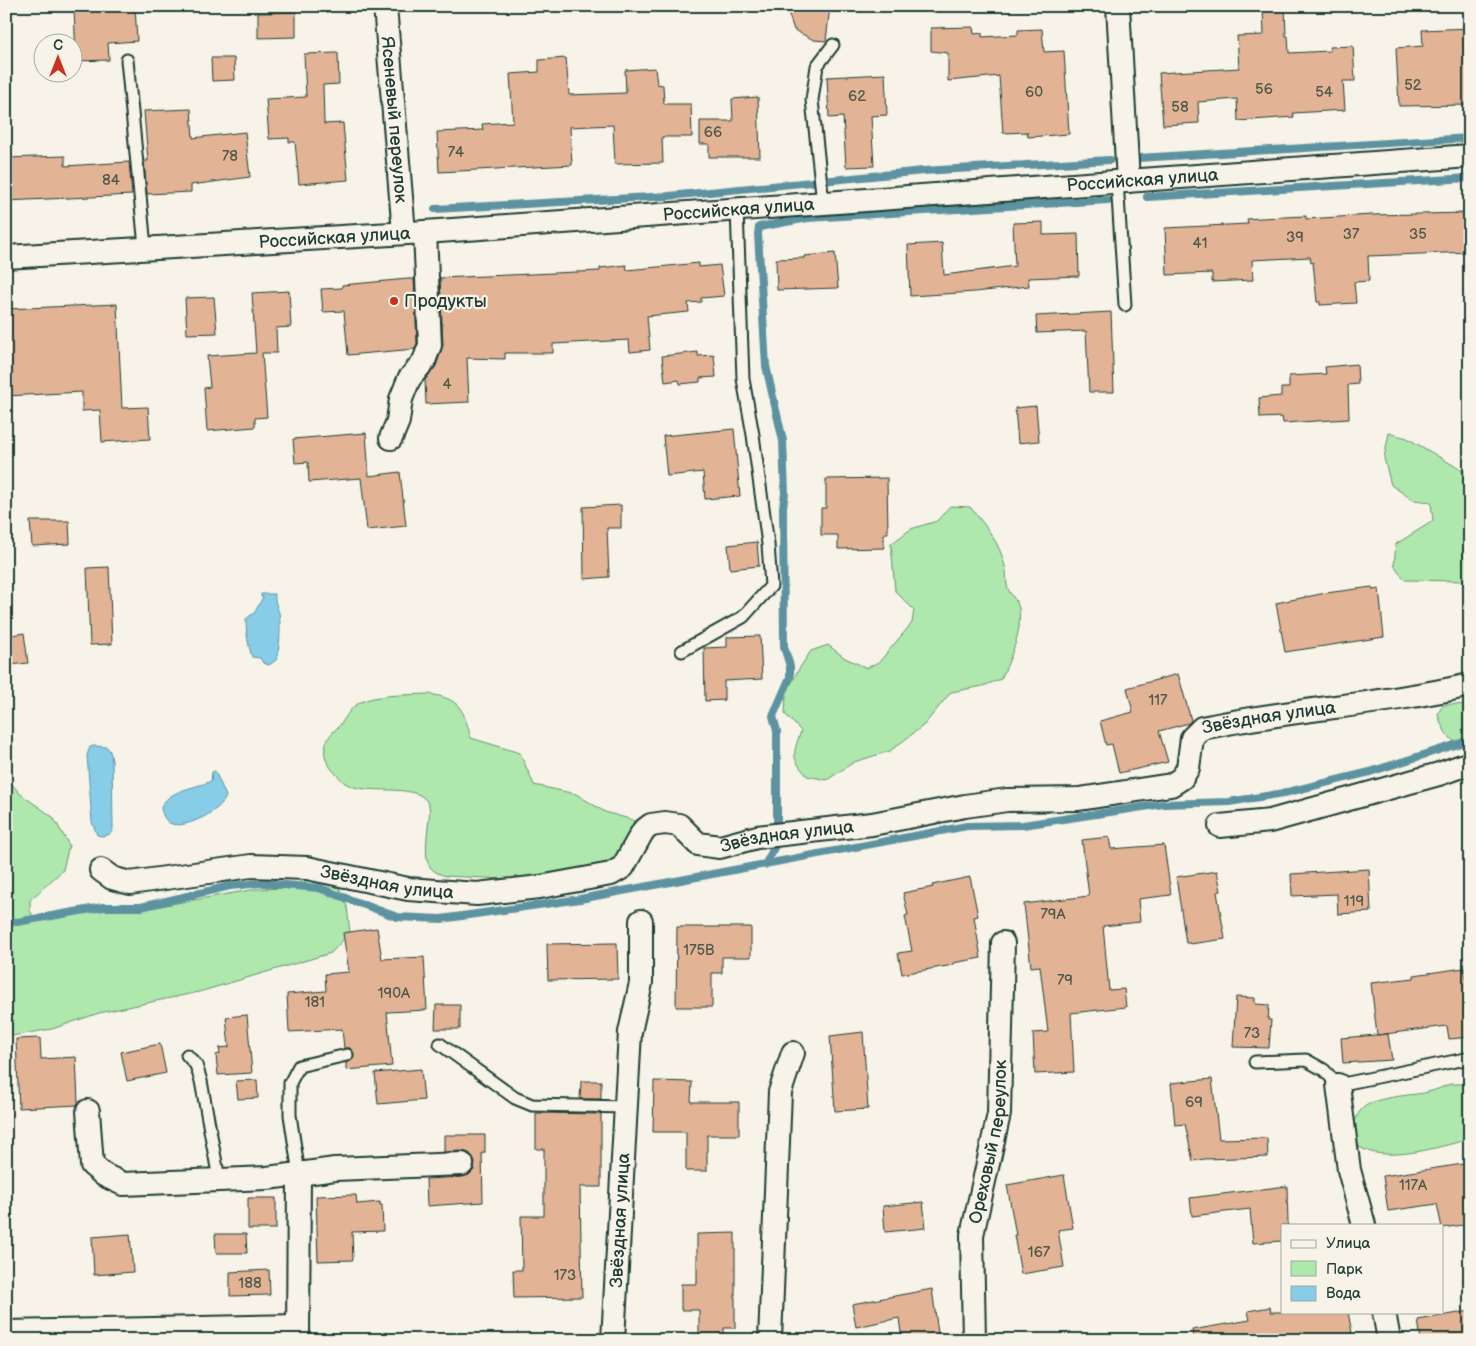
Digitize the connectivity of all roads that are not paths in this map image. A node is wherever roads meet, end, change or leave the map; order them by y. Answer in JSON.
{"nodes":[{"id":1,"x":385,"y":6,"type":"edge"},
{"id":2,"x":1118,"y":6,"type":"edge"},
{"id":3,"x":833,"y":45,"type":"dead end"},
{"id":4,"x":127,"y":60,"type":"dead end"},
{"id":5,"x":1470,"y":156,"type":"edge"},
{"id":6,"x":1122,"y":181,"type":"junction"},
{"id":7,"x":823,"y":203,"type":"junction"},
{"id":8,"x":737,"y":209,"type":"junction"},
{"id":9,"x":414,"y":233,"type":"junction"},
{"id":10,"x":145,"y":247,"type":"junction"},
{"id":11,"x":6,"y":257,"type":"edge"},
{"id":12,"x":1125,"y":305,"type":"dead end"},
{"id":13,"x":391,"y":438,"type":"dead end"},
{"id":14,"x":682,"y":651,"type":"dead end"},
{"id":15,"x":1470,"y":686,"type":"edge"},
{"id":16,"x":1470,"y":763,"type":"edge"},
{"id":17,"x":1220,"y":826,"type":"dead end"},
{"id":18,"x":101,"y":870,"type":"dead end"},
{"id":19,"x":641,"y":921,"type":"dead end"},
{"id":20,"x":1002,"y":943,"type":"dead end"},
{"id":21,"x":440,"y":1044,"type":"dead end"},
{"id":22,"x":793,"y":1053,"type":"dead end"},
{"id":23,"x":187,"y":1055,"type":"dead end"},
{"id":24,"x":348,"y":1055,"type":"dead end"},
{"id":25,"x":1470,"y":1058,"type":"edge"},
{"id":26,"x":1255,"y":1062,"type":"dead end"},
{"id":27,"x":1338,"y":1085,"type":"junction"},
{"id":28,"x":626,"y":1107,"type":"junction"},
{"id":29,"x":88,"y":1111,"type":"dead end"},
{"id":30,"x":462,"y":1164,"type":"dead end"},
{"id":31,"x":299,"y":1174,"type":"junction"},
{"id":32,"x":219,"y":1179,"type":"junction"},
{"id":33,"x":1364,"y":1224,"type":"edge"},
{"id":34,"x":1384,"y":1314,"type":"edge"},
{"id":35,"x":6,"y":1332,"type":"edge"},
{"id":36,"x":298,"y":1333,"type":"edge"},
{"id":37,"x":613,"y":1340,"type":"edge"},
{"id":38,"x":770,"y":1340,"type":"edge"},
{"id":39,"x":974,"y":1340,"type":"edge"},
{"id":40,"x":1389,"y":1340,"type":"edge"}],
"edges":[{"from":1,"to":9,"type":"street","name":"Ясеневый переулок"},
{"from":2,"to":6,"type":"street"},
{"from":3,"to":7,"type":"lane"},
{"from":4,"to":10,"type":"lane"},
{"from":5,"to":6,"type":"street","name":"Российская улица"},
{"from":6,"to":7,"type":"street","name":"Российская улица"},
{"from":6,"to":12,"type":"lane"},
{"from":7,"to":8,"type":"street","name":"Российская улица"},
{"from":8,"to":9,"type":"street","name":"Российская улица"},
{"from":8,"to":14,"type":"lane"},
{"from":9,"to":10,"type":"street","name":"Российская улица"},
{"from":9,"to":13,"type":"street","name":"Ясеневый переулок"},
{"from":10,"to":11,"type":"street","name":"Российская улица"},
{"from":15,"to":18,"type":"street","name":"Звёздная улица"},
{"from":16,"to":17,"type":"street"},
{"from":19,"to":28,"type":"street","name":"Звёздная улица"},
{"from":20,"to":39,"type":"street","name":"Ореховый переулок"},
{"from":21,"to":28,"type":"lane"},
{"from":22,"to":38,"type":"street"},
{"from":23,"to":32,"type":"lane"},
{"from":24,"to":31,"type":"lane"},
{"from":25,"to":27,"type":"lane"},
{"from":26,"to":27,"type":"lane"},
{"from":27,"to":33,"type":"street"},
{"from":28,"to":37,"type":"street","name":"Звёздная улица"},
{"from":29,"to":32,"type":"street"},
{"from":30,"to":31,"type":"street"},
{"from":31,"to":32,"type":"street"},
{"from":31,"to":36,"type":"street"},
{"from":34,"to":40,"type":"street"},
{"from":35,"to":36,"type":"street"}]}
